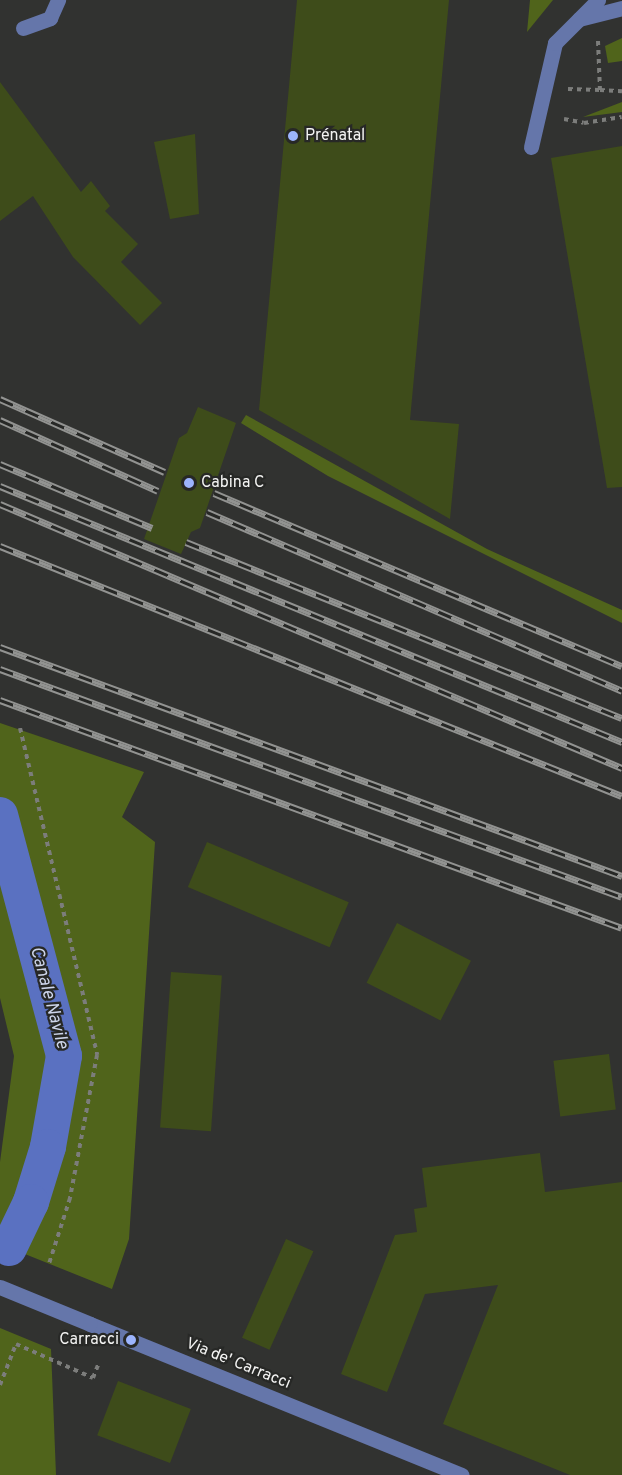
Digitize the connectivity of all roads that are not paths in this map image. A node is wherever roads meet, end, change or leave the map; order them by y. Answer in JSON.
{"nodes":[{"id":1,"x":58,"y":0,"type":"edge"},
{"id":2,"x":598,"y":0,"type":"edge"},
{"id":3,"x":622,"y":8,"type":"edge"},
{"id":4,"x":573,"y":21,"type":"junction"},
{"id":5,"x":23,"y":28,"type":"dead end"},
{"id":6,"x":531,"y":147,"type":"dead end"},
{"id":7,"x":0,"y":1287,"type":"edge"},
{"id":8,"x":462,"y":1475,"type":"edge"}],
"edges":[{"from":1,"to":5,"type":"street"},
{"from":2,"to":4,"type":"street"},
{"from":3,"to":4,"type":"street"},
{"from":4,"to":6,"type":"street"},
{"from":7,"to":8,"type":"street","name":"Via de' Carracci","bridge":true}]}
